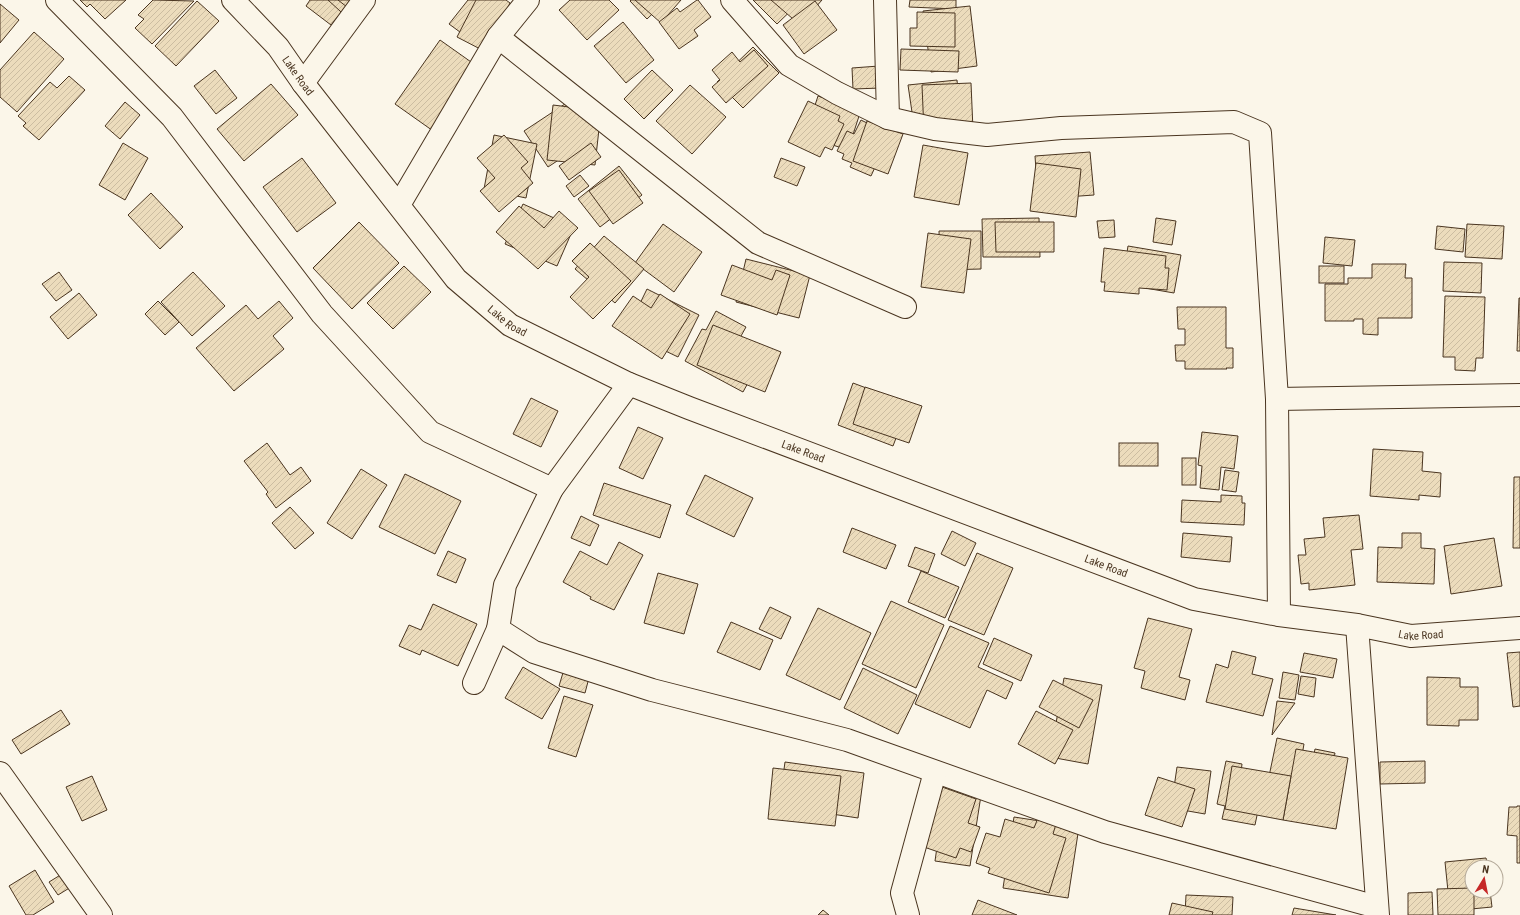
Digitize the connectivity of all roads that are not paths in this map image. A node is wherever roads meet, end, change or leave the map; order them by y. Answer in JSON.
{"nodes":[{"id":1,"x":57,"y":0,"type":"edge"},
{"id":2,"x":233,"y":0,"type":"edge"},
{"id":3,"x":364,"y":0,"type":"edge"},
{"id":4,"x":528,"y":0,"type":"edge"},
{"id":5,"x":732,"y":0,"type":"edge"},
{"id":6,"x":885,"y":0,"type":"edge"},
{"id":7,"x":498,"y":37,"type":"junction"},
{"id":8,"x":303,"y":83,"type":"junction"},
{"id":9,"x":888,"y":118,"type":"junction"},
{"id":10,"x":399,"y":205,"type":"junction"},
{"id":11,"x":905,"y":306,"type":"dead end"},
{"id":12,"x":629,"y":384,"type":"junction"},
{"id":13,"x":1520,"y":395,"type":"edge"},
{"id":14,"x":1277,"y":399,"type":"junction"},
{"id":15,"x":552,"y":489,"type":"junction"},
{"id":16,"x":1279,"y":615,"type":"junction"},
{"id":17,"x":1357,"y":625,"type":"junction"},
{"id":18,"x":1520,"y":628,"type":"edge"},
{"id":19,"x":498,"y":629,"type":"junction"},
{"id":20,"x":474,"y":683,"type":"dead end"},
{"id":21,"x":935,"y":772,"type":"junction"},
{"id":22,"x":0,"y":773,"type":"edge"},
{"id":23,"x":1378,"y":911,"type":"edge"},
{"id":24,"x":101,"y":915,"type":"edge"},
{"id":25,"x":908,"y":915,"type":"edge"}],
"edges":[{"from":1,"to":15,"type":"street"},
{"from":2,"to":8,"type":"street","name":"Lake Road"},
{"from":3,"to":8,"type":"street"},
{"from":4,"to":7,"type":"street"},
{"from":5,"to":9,"type":"street"},
{"from":6,"to":9,"type":"street"},
{"from":7,"to":10,"type":"street"},
{"from":7,"to":11,"type":"street"},
{"from":8,"to":10,"type":"street","name":"Lake Road"},
{"from":9,"to":14,"type":"street"},
{"from":10,"to":12,"type":"street","name":"Lake Road"},
{"from":12,"to":15,"type":"street"},
{"from":12,"to":16,"type":"street","name":"Lake Road"},
{"from":13,"to":14,"type":"street"},
{"from":14,"to":16,"type":"street"},
{"from":15,"to":19,"type":"street"},
{"from":16,"to":17,"type":"street","name":"Lake Road"},
{"from":17,"to":18,"type":"street","name":"Lake Road"},
{"from":17,"to":23,"type":"street"},
{"from":19,"to":20,"type":"street"},
{"from":19,"to":21,"type":"street"},
{"from":21,"to":23,"type":"street"},
{"from":21,"to":25,"type":"street"},
{"from":22,"to":24,"type":"street"}]}
